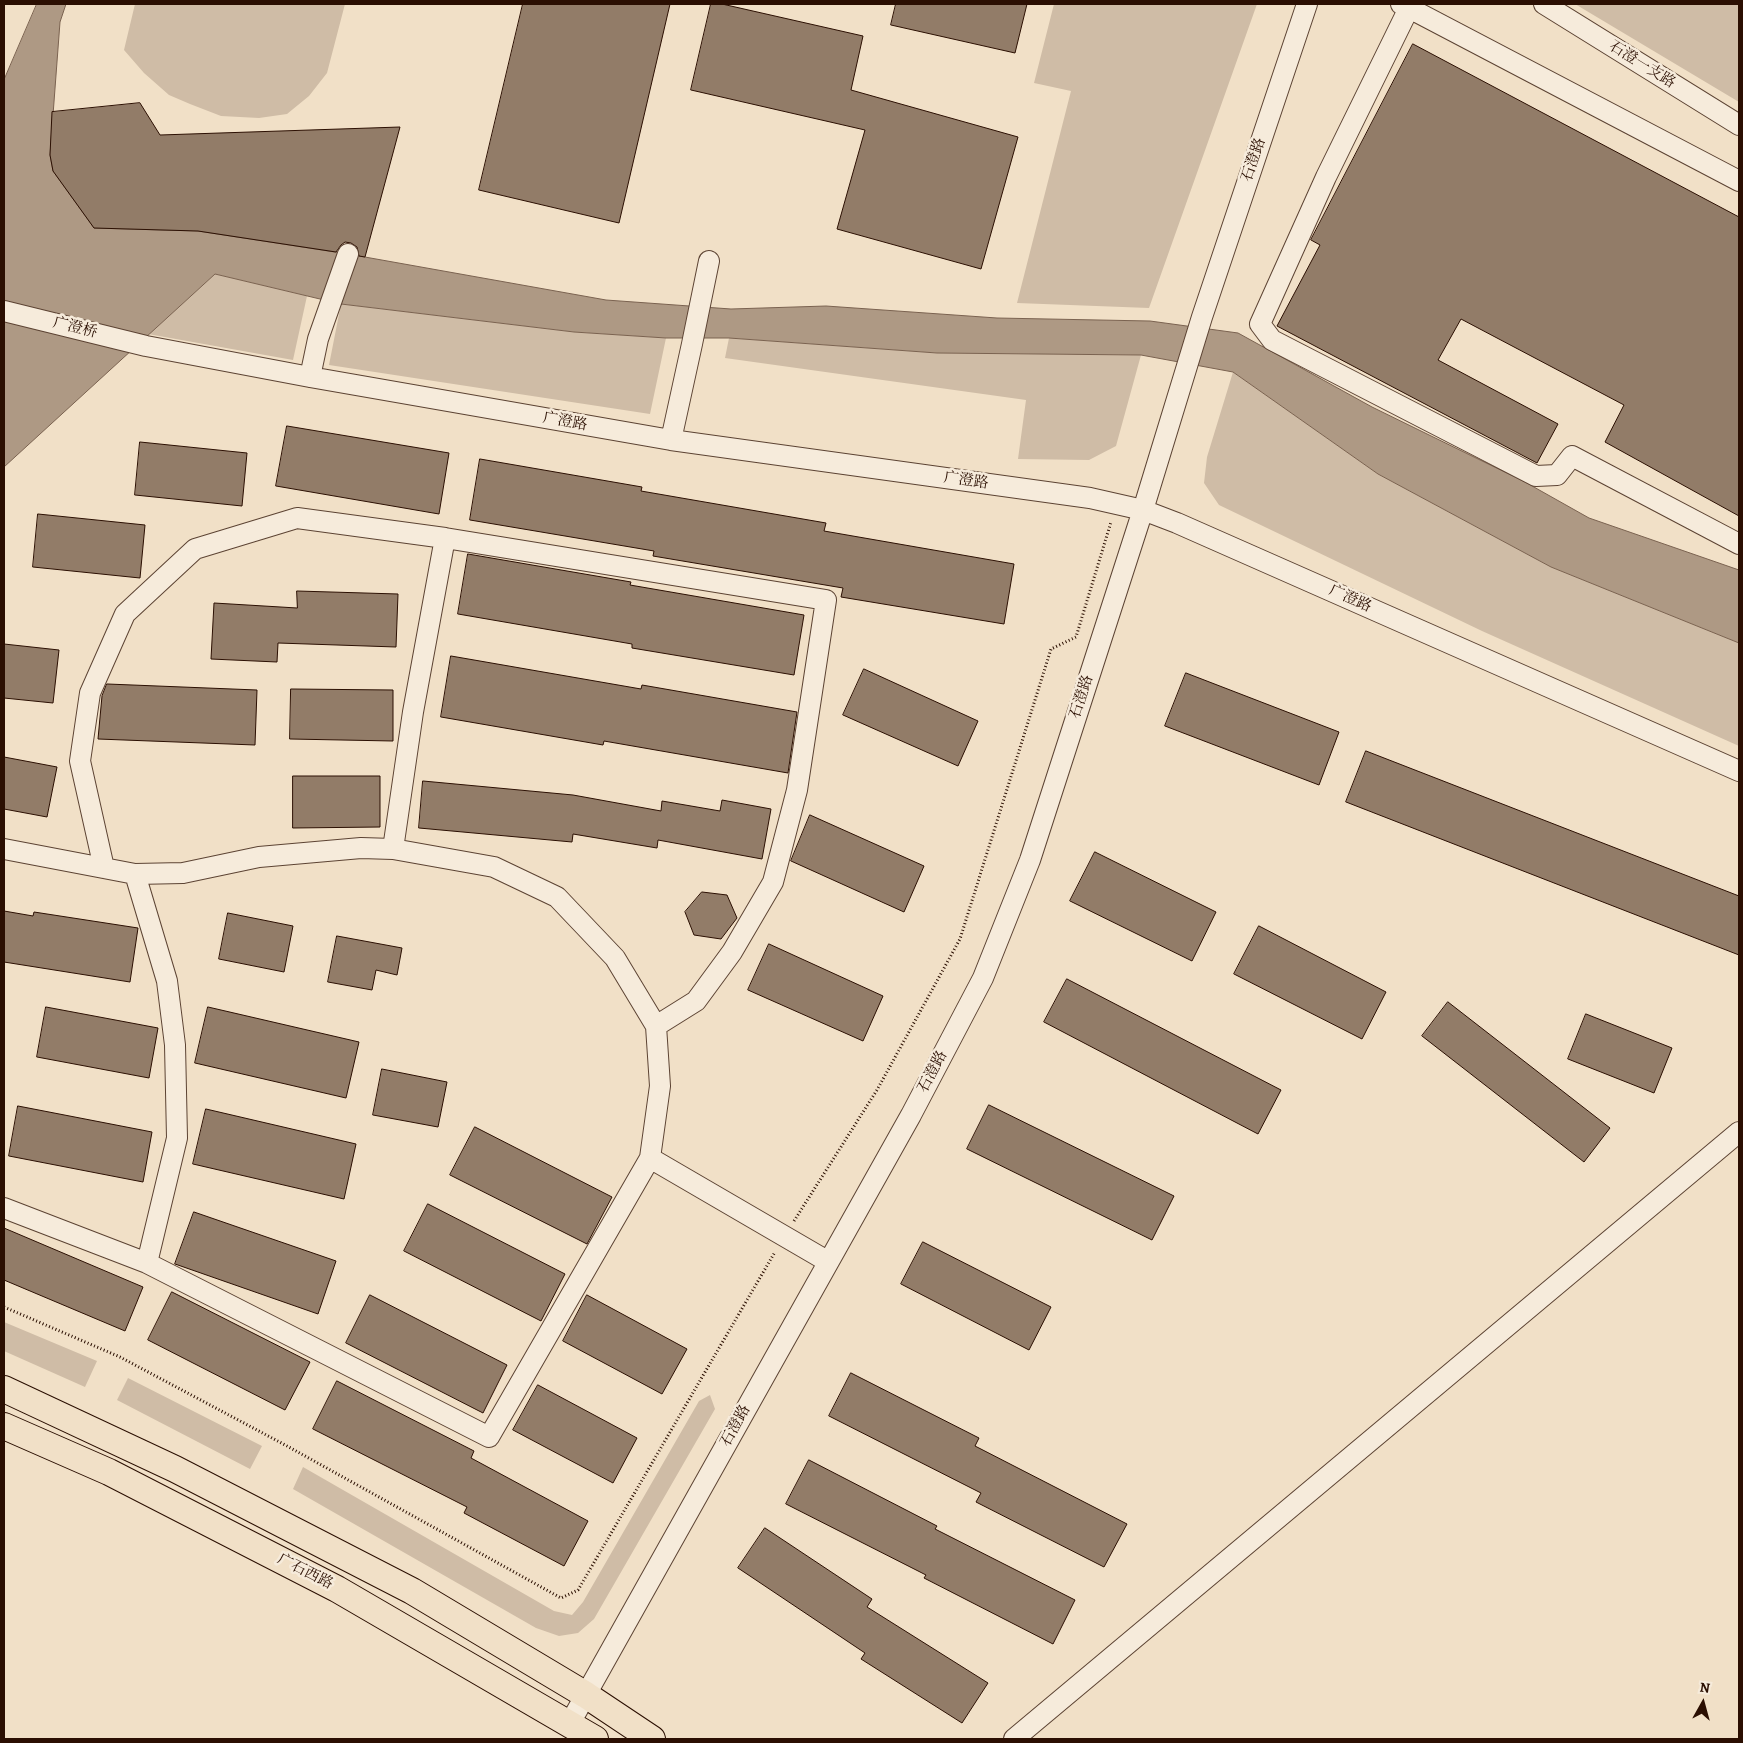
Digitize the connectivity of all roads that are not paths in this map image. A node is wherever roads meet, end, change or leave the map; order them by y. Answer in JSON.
{"nodes":[{"id":1,"x":1307,"y":4,"type":"edge"},
{"id":2,"x":1544,"y":4,"type":"edge"},
{"id":3,"x":1405,"y":6,"type":"edge"},
{"id":4,"x":1739,"y":126,"type":"edge"},
{"id":5,"x":1739,"y":181,"type":"edge"},
{"id":6,"x":348,"y":254,"type":"dead end"},
{"id":7,"x":709,"y":261,"type":"dead end"},
{"id":8,"x":4,"y":311,"type":"edge"},
{"id":9,"x":146,"y":346,"type":"joint"},
{"id":10,"x":310,"y":377,"type":"junction"},
{"id":11,"x":671,"y":440,"type":"junction"},
{"id":12,"x":1143,"y":510,"type":"junction"},
{"id":13,"x":445,"y":538,"type":"junction"},
{"id":14,"x":1739,"y":544,"type":"edge"},
{"id":15,"x":1739,"y":771,"type":"edge"},
{"id":16,"x":4,"y":849,"type":"edge"},
{"id":17,"x":393,"y":849,"type":"junction"},
{"id":18,"x":104,"y":868,"type":"junction"},
{"id":19,"x":135,"y":874,"type":"junction"},
{"id":20,"x":656,"y":1026,"type":"junction"},
{"id":21,"x":1739,"y":1132,"type":"edge"},
{"id":22,"x":650,"y":1158,"type":"junction"},
{"id":23,"x":4,"y":1208,"type":"edge"},
{"id":24,"x":827,"y":1261,"type":"junction"},
{"id":25,"x":147,"y":1263,"type":"junction"},
{"id":26,"x":4,"y":1389,"type":"edge"},
{"id":27,"x":4,"y":1426,"type":"edge"},
{"id":28,"x":586,"y":1695,"type":"junction"},
{"id":29,"x":570,"y":1723,"type":"junction"},
{"id":30,"x":595,"y":1739,"type":"edge"},
{"id":31,"x":652,"y":1739,"type":"edge"},
{"id":32,"x":1014,"y":1739,"type":"edge"}],
"edges":[{"from":1,"to":12,"type":"street","name":"石澄路"},
{"from":2,"to":4,"type":"street","name":"石澄一支路"},
{"from":3,"to":5,"type":"street"},
{"from":3,"to":14,"type":"street"},
{"from":6,"to":10,"type":"street"},
{"from":7,"to":11,"type":"street"},
{"from":8,"to":9,"type":"street","name":"广澄桥"},
{"from":9,"to":10,"type":"street","name":"广澄路"},
{"from":10,"to":11,"type":"street","name":"广澄路"},
{"from":11,"to":12,"type":"street","name":"广澄路"},
{"from":12,"to":15,"type":"street","name":"广澄路"},
{"from":12,"to":24,"type":"street","name":"石澄路"},
{"from":13,"to":17,"type":"street"},
{"from":13,"to":18,"type":"street"},
{"from":13,"to":20,"type":"street"},
{"from":16,"to":18,"type":"street"},
{"from":17,"to":19,"type":"street"},
{"from":17,"to":20,"type":"street"},
{"from":18,"to":19,"type":"street"},
{"from":19,"to":25,"type":"street"},
{"from":20,"to":22,"type":"street"},
{"from":21,"to":32,"type":"street"},
{"from":22,"to":24,"type":"street"},
{"from":22,"to":25,"type":"street"},
{"from":23,"to":25,"type":"street"},
{"from":24,"to":28,"type":"street","name":"石澄路"},
{"from":26,"to":28,"type":"main road"},
{"from":27,"to":29,"type":"main road","name":"广石西路"},
{"from":28,"to":29,"type":"street","name":"石澄路"},
{"from":28,"to":31,"type":"main road"},
{"from":29,"to":30,"type":"main road","name":"广石西路"}]}
